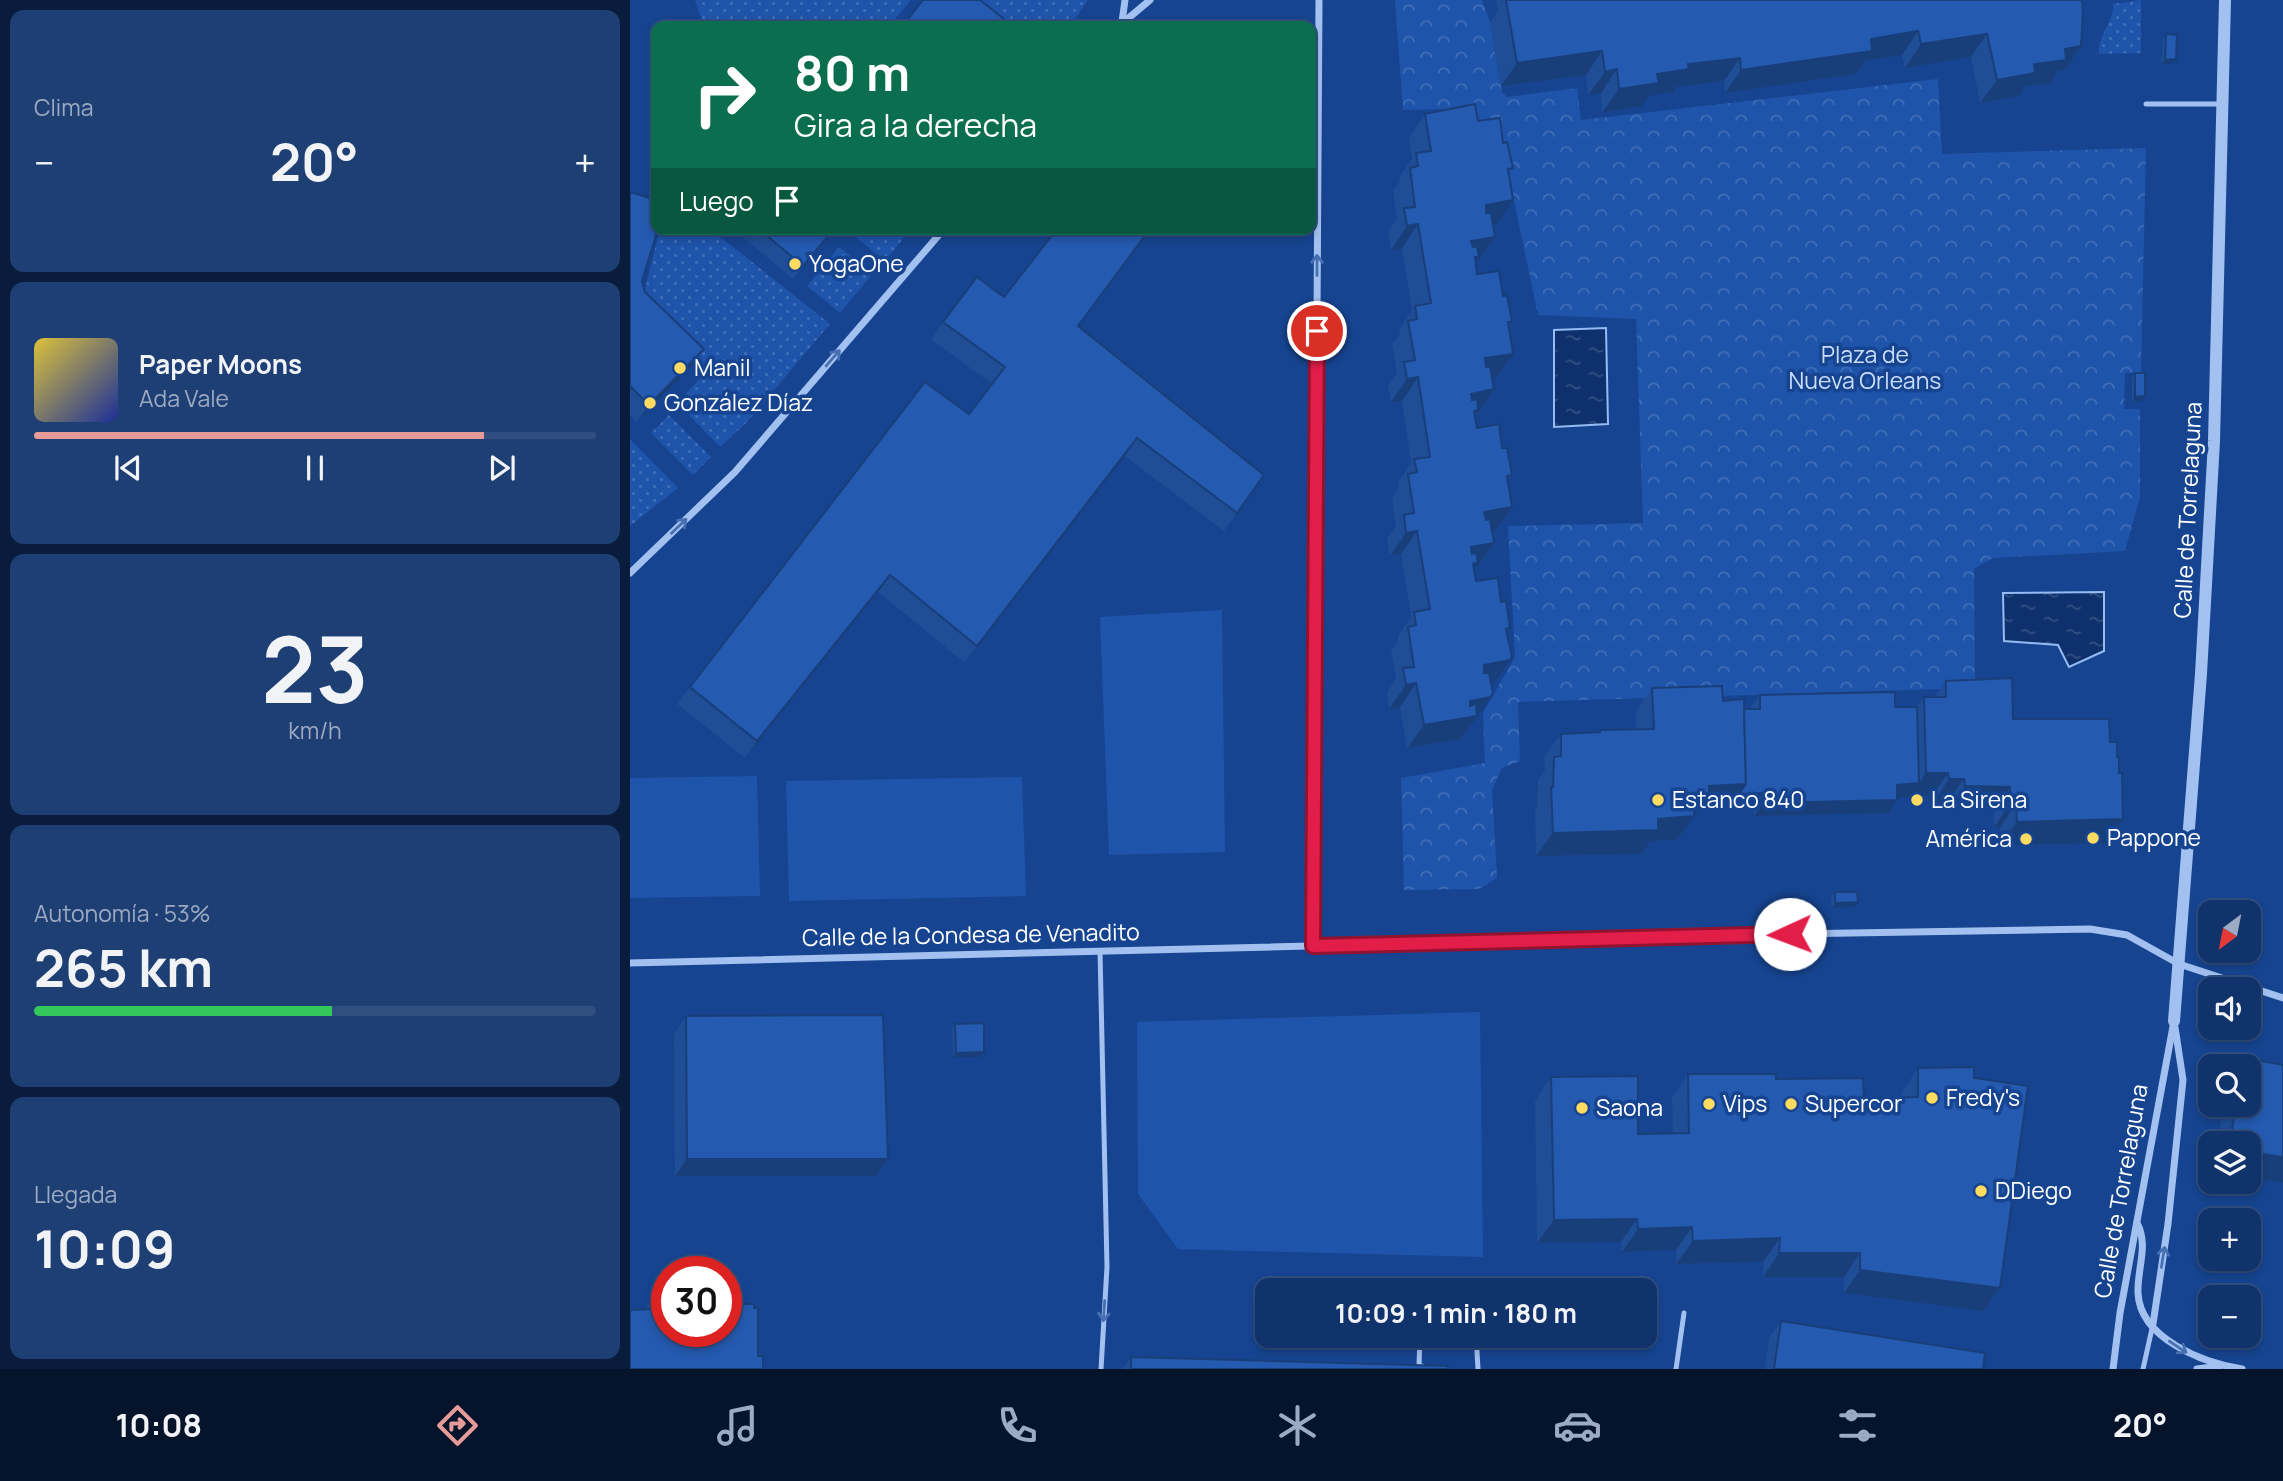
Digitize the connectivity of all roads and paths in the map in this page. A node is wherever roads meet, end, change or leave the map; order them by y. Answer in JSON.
{"nodes":[{"id":1,"x":1125,"y":0,"type":"edge"},
{"id":2,"x":1150,"y":0,"type":"edge"},
{"id":3,"x":1319,"y":0,"type":"edge"},
{"id":4,"x":2225,"y":0,"type":"edge"},
{"id":5,"x":1121,"y":21,"type":"edge"},
{"id":6,"x":1125,"y":21,"type":"edge"},
{"id":7,"x":2146,"y":104,"type":"dead end"},
{"id":8,"x":2222,"y":104,"type":"junction"},
{"id":9,"x":939,"y":235,"type":"edge"},
{"id":10,"x":630,"y":573,"type":"edge"},
{"id":11,"x":1313,"y":946,"type":"junction"},
{"id":12,"x":1100,"y":951,"type":"junction"},
{"id":13,"x":630,"y":963,"type":"edge"},
{"id":14,"x":2179,"y":964,"type":"junction"},
{"id":15,"x":2283,"y":998,"type":"edge"},
{"id":16,"x":2174,"y":1021,"type":"junction"},
{"id":17,"x":2137,"y":1222,"type":"junction"},
{"id":18,"x":1684,"y":1313,"type":"dead end"},
{"id":19,"x":2153,"y":1324,"type":"junction"},
{"id":20,"x":1420,"y":1348,"type":"edge"},
{"id":21,"x":1477,"y":1348,"type":"edge"},
{"id":22,"x":2220,"y":1366,"type":"junction"},
{"id":23,"x":1429,"y":1367,"type":"edge"},
{"id":24,"x":1101,"y":1369,"type":"edge"},
{"id":25,"x":1478,"y":1369,"type":"edge"},
{"id":26,"x":1676,"y":1369,"type":"edge"},
{"id":27,"x":2113,"y":1369,"type":"edge"},
{"id":28,"x":2143,"y":1369,"type":"edge"},
{"id":29,"x":2197,"y":1369,"type":"edge"},
{"id":30,"x":2242,"y":1369,"type":"edge"}],
"edges":[{"from":1,"to":5,"type":"street"},
{"from":2,"to":6,"type":"street"},
{"from":11,"to":3,"type":"street","one_way":true},
{"from":4,"to":8,"type":"street","name":"Calle de Torrelaguna"},
{"from":7,"to":8,"type":"lane"},
{"from":8,"to":14,"type":"street","name":"Calle de Torrelaguna"},
{"from":10,"to":9,"type":"street","one_way":true},
{"from":11,"to":12,"type":"street","name":"Calle de la Condesa de Venadito"},
{"from":11,"to":14,"type":"street","name":"Calle de la Condesa de Venadito"},
{"from":12,"to":13,"type":"street","name":"Calle de la Condesa de Venadito"},
{"from":12,"to":24,"type":"lane","one_way":true},
{"from":14,"to":15,"type":"street","name":"Calle de la Condesa de Venadito"},
{"from":14,"to":16,"type":"street","name":"Calle de Torrelaguna"},
{"from":16,"to":17,"type":"street","name":"Calle de Torrelaguna"},
{"from":19,"to":16,"type":"street","name":"Calle de Torrelaguna","one_way":true},
{"from":17,"to":19,"type":"street"},
{"from":17,"to":27,"type":"street","name":"Calle de Torrelaguna"},
{"from":18,"to":26,"type":"lane"},
{"from":19,"to":22,"type":"street","one_way":true},
{"from":19,"to":28,"type":"lane"},
{"from":20,"to":23,"type":"lane"},
{"from":21,"to":25,"type":"lane"},
{"from":22,"to":29,"type":"street"},
{"from":22,"to":30,"type":"street"}]}
